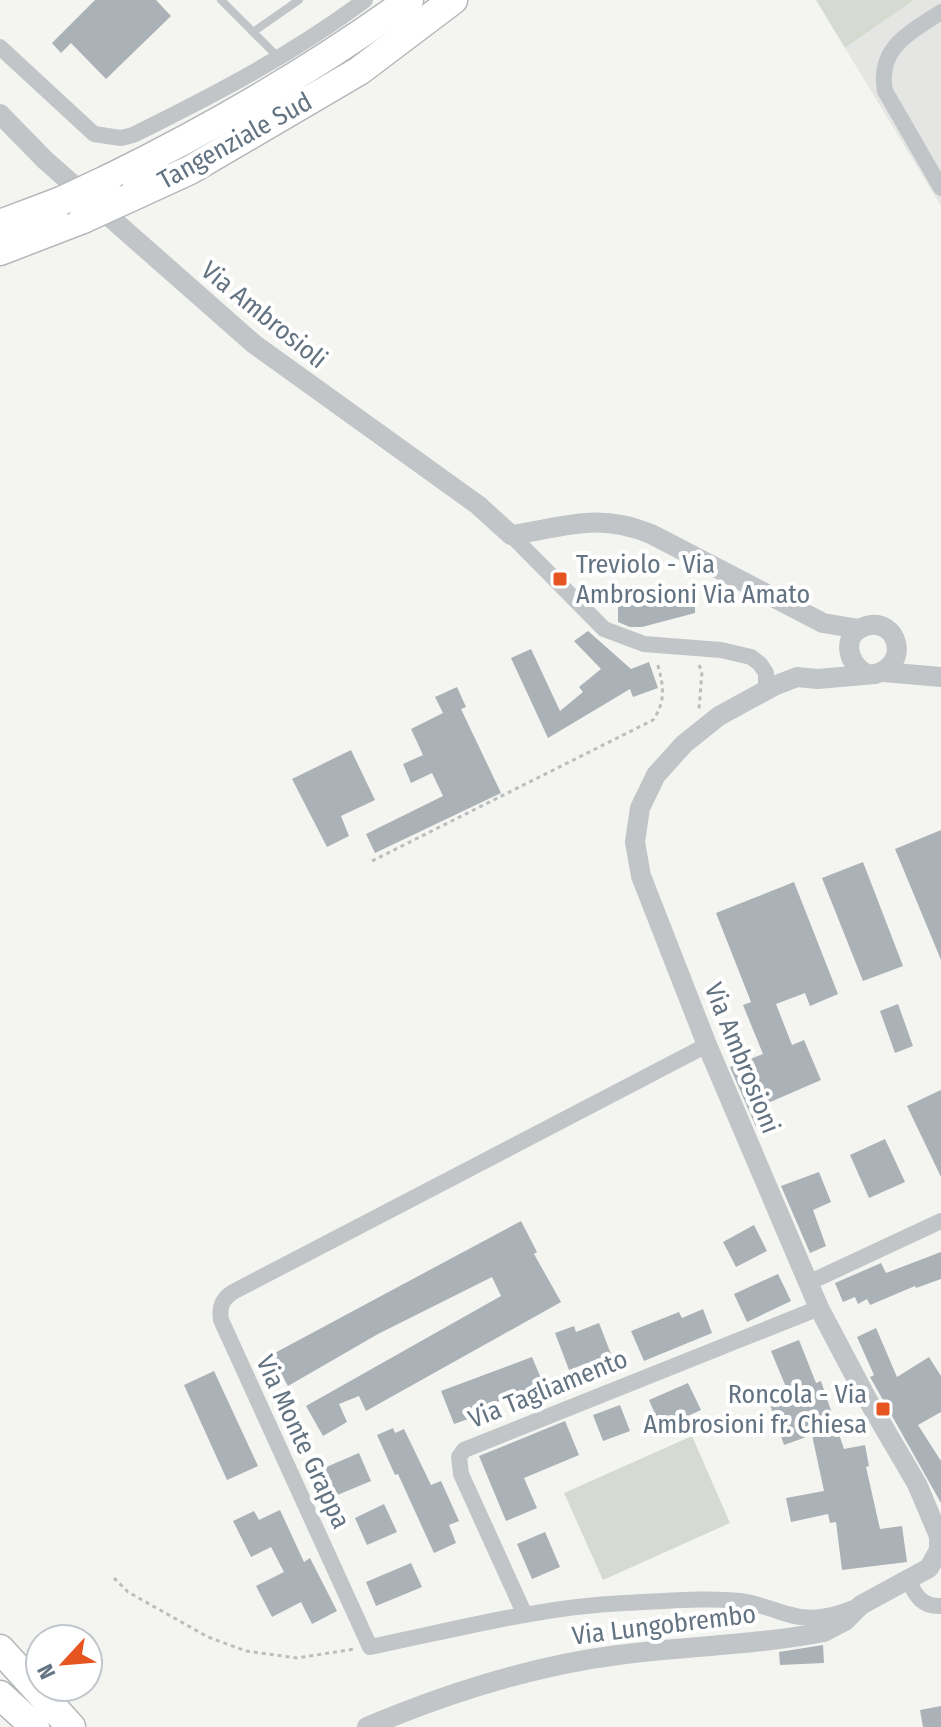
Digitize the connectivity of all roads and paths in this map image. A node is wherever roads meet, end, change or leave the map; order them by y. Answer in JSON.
{"nodes":[{"id":1,"x":221,"y":0,"type":"edge"},
{"id":2,"x":299,"y":0,"type":"edge"},
{"id":3,"x":365,"y":0,"type":"edge"},
{"id":4,"x":409,"y":0,"type":"edge"},
{"id":5,"x":453,"y":0,"type":"edge"},
{"id":6,"x":941,"y":12,"type":"edge"},
{"id":7,"x":253,"y":32,"type":"junction"},
{"id":8,"x":0,"y":47,"type":"edge"},
{"id":9,"x":278,"y":58,"type":"junction"},
{"id":10,"x":0,"y":114,"type":"edge"},
{"id":11,"x":119,"y":188,"type":"junction"},
{"id":12,"x":941,"y":188,"type":"edge"},
{"id":13,"x":0,"y":224,"type":"edge"},
{"id":14,"x":0,"y":251,"type":"edge"},
{"id":15,"x":511,"y":535,"type":"junction"},
{"id":16,"x":823,"y":623,"type":"junction"},
{"id":17,"x":859,"y":629,"type":"junction"},
{"id":18,"x":897,"y":643,"type":"junction"},
{"id":19,"x":658,"y":646,"type":"junction"},
{"id":20,"x":849,"y":653,"type":"junction"},
{"id":21,"x":875,"y":673,"type":"junction"},
{"id":22,"x":835,"y":676,"type":"junction"},
{"id":23,"x":939,"y":676,"type":"edge"},
{"id":24,"x":766,"y":690,"type":"junction"},
{"id":25,"x":372,"y":861,"type":"dead end"},
{"id":26,"x":707,"y":1045,"type":"junction"},
{"id":27,"x":941,"y":1221,"type":"edge"},
{"id":28,"x":808,"y":1283,"type":"junction"},
{"id":29,"x":819,"y":1308,"type":"junction"},
{"id":30,"x":940,"y":1541,"type":"edge"},
{"id":31,"x":114,"y":1578,"type":"dead end"},
{"id":32,"x":908,"y":1580,"type":"junction"},
{"id":33,"x":861,"y":1605,"type":"junction"},
{"id":34,"x":941,"y":1606,"type":"edge"},
{"id":35,"x":525,"y":1615,"type":"junction"},
{"id":36,"x":370,"y":1647,"type":"junction"},
{"id":37,"x":0,"y":1649,"type":"edge"},
{"id":38,"x":0,"y":1695,"type":"edge"},
{"id":39,"x":35,"y":1727,"type":"edge"},
{"id":40,"x":71,"y":1727,"type":"edge"},
{"id":41,"x":367,"y":1727,"type":"edge"}],
"edges":[{"from":1,"to":7,"type":"lane"},
{"from":2,"to":7,"type":"lane"},
{"from":3,"to":9,"type":"street"},
{"from":4,"to":11,"type":"highway","name":"Tangenziale Sud"},
{"from":5,"to":11,"type":"highway","name":"Tangenziale Sud"},
{"from":6,"to":12,"type":"street"},
{"from":7,"to":9,"type":"lane"},
{"from":8,"to":9,"type":"street"},
{"from":10,"to":15,"type":"street","name":"Via Ambrosioli"},
{"from":11,"to":13,"type":"highway","name":"Tangenziale Sud","bridge":true},
{"from":11,"to":14,"type":"highway","name":"Tangenziale Sud","bridge":true},
{"from":15,"to":16,"type":"street"},
{"from":15,"to":19,"type":"street"},
{"from":16,"to":17,"type":"street"},
{"from":16,"to":20,"type":"street"},
{"from":17,"to":18,"type":"street"},
{"from":17,"to":20,"type":"street"},
{"from":18,"to":21,"type":"street"},
{"from":18,"to":23,"type":"street"},
{"from":19,"to":24,"type":"street"},
{"from":19,"to":25,"type":"path"},
{"from":20,"to":21,"type":"street"},
{"from":20,"to":22,"type":"street"},
{"from":21,"to":22,"type":"street","name":"Via Ambrosioni"},
{"from":21,"to":23,"type":"street","name":"Via Ambrosioni"},
{"from":22,"to":24,"type":"street","name":"Via Ambrosioni"},
{"from":24,"to":26,"type":"street","name":"Via Ambrosioni"},
{"from":26,"to":28,"type":"street","name":"Via Ambrosioni"},
{"from":26,"to":36,"type":"street","name":"Via Monte Grappa"},
{"from":27,"to":28,"type":"street"},
{"from":28,"to":29,"type":"street","name":"Via Ambrosioni"},
{"from":29,"to":30,"type":"street","name":"Via Ambrosioni"},
{"from":29,"to":35,"type":"street","name":"Via Tagliamento"},
{"from":30,"to":32,"type":"street","name":"Via Lungobrembo"},
{"from":31,"to":36,"type":"path"},
{"from":32,"to":33,"type":"street","name":"Via Lungobrembo"},
{"from":32,"to":34,"type":"street"},
{"from":33,"to":35,"type":"street"},
{"from":33,"to":41,"type":"street","name":"Via Lungobrembo"},
{"from":35,"to":36,"type":"street"},
{"from":37,"to":40,"type":"highway"},
{"from":38,"to":39,"type":"highway"}]}
